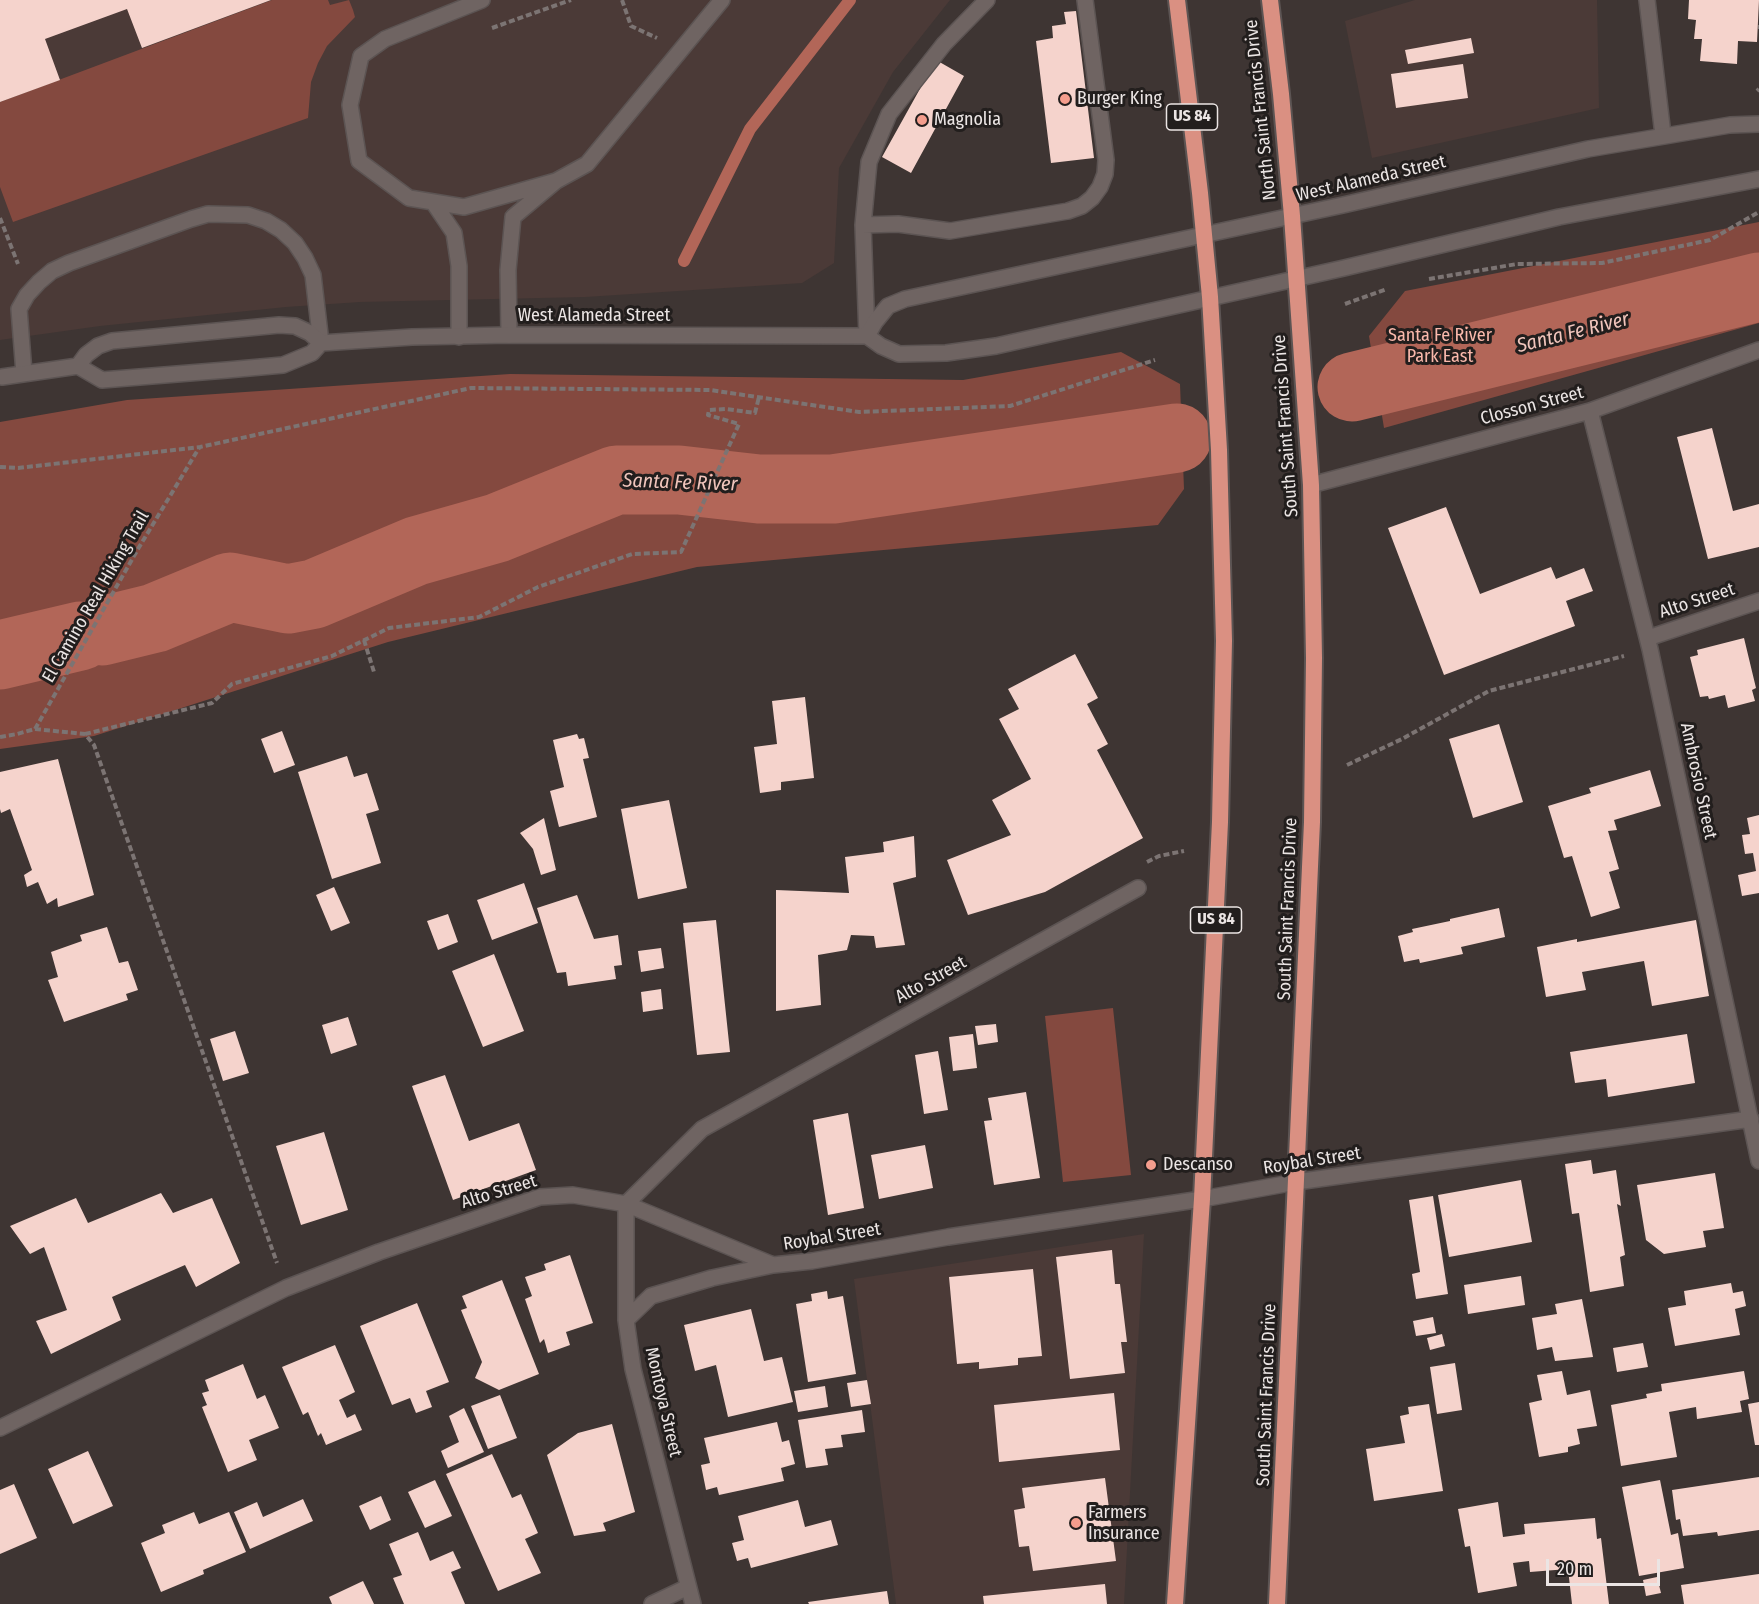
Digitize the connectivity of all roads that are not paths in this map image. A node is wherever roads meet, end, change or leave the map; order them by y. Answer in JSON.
{"nodes":[{"id":1,"x":482,"y":0,"type":"edge"},
{"id":2,"x":722,"y":0,"type":"edge"},
{"id":3,"x":987,"y":0,"type":"edge"},
{"id":4,"x":1085,"y":0,"type":"edge"},
{"id":5,"x":1177,"y":0,"type":"edge"},
{"id":6,"x":1270,"y":0,"type":"edge"},
{"id":7,"x":1647,"y":0,"type":"edge"},
{"id":8,"x":1759,"y":124,"type":"edge"},
{"id":9,"x":1663,"y":135,"type":"junction"},
{"id":10,"x":1759,"y":179,"type":"edge"},
{"id":11,"x":556,"y":181,"type":"junction"},
{"id":12,"x":433,"y":202,"type":"junction"},
{"id":13,"x":1292,"y":216,"type":"junction"},
{"id":14,"x":863,"y":225,"type":"junction"},
{"id":15,"x":1204,"y":235,"type":"junction"},
{"id":16,"x":1296,"y":278,"type":"junction"},
{"id":17,"x":1210,"y":297,"type":"junction"},
{"id":18,"x":509,"y":335,"type":"junction"},
{"id":19,"x":867,"y":336,"type":"junction"},
{"id":20,"x":459,"y":337,"type":"junction"},
{"id":21,"x":321,"y":342,"type":"junction"},
{"id":22,"x":1759,"y":350,"type":"edge"},
{"id":23,"x":78,"y":366,"type":"junction"},
{"id":24,"x":24,"y":374,"type":"junction"},
{"id":25,"x":1,"y":378,"type":"edge"},
{"id":26,"x":1590,"y":411,"type":"junction"},
{"id":27,"x":1311,"y":485,"type":"junction"},
{"id":28,"x":1759,"y":601,"type":"edge"},
{"id":29,"x":1649,"y":644,"type":"junction"},
{"id":30,"x":1138,"y":888,"type":"dead end"},
{"id":31,"x":1751,"y":1119,"type":"junction"},
{"id":32,"x":1759,"y":1161,"type":"edge"},
{"id":33,"x":1296,"y":1182,"type":"junction"},
{"id":34,"x":1202,"y":1199,"type":"junction"},
{"id":35,"x":626,"y":1204,"type":"junction"},
{"id":36,"x":773,"y":1265,"type":"junction"},
{"id":37,"x":626,"y":1320,"type":"junction"},
{"id":38,"x":0,"y":1428,"type":"edge"},
{"id":39,"x":688,"y":1587,"type":"junction"},
{"id":40,"x":652,"y":1604,"type":"edge"},
{"id":41,"x":693,"y":1604,"type":"edge"},
{"id":42,"x":1175,"y":1604,"type":"edge"},
{"id":43,"x":1277,"y":1604,"type":"edge"}],
"edges":[{"from":1,"to":12,"type":"street"},
{"from":2,"to":11,"type":"street"},
{"from":3,"to":14,"type":"street"},
{"from":4,"to":14,"type":"street"},
{"from":5,"to":15,"type":"highway","number":"US 84"},
{"from":6,"to":13,"type":"highway","name":"North Saint Francis Drive"},
{"from":7,"to":9,"type":"street"},
{"from":8,"to":9,"type":"street","name":"West Alameda Street"},
{"from":9,"to":13,"type":"street","name":"West Alameda Street"},
{"from":10,"to":16,"type":"street"},
{"from":11,"to":12,"type":"street"},
{"from":11,"to":18,"type":"street"},
{"from":12,"to":20,"type":"street"},
{"from":13,"to":15,"type":"street","name":"West Alameda Street"},
{"from":13,"to":16,"type":"highway","name":"South Saint Francis Drive"},
{"from":14,"to":19,"type":"street"},
{"from":15,"to":17,"type":"highway","number":"US 84"},
{"from":15,"to":19,"type":"street","name":"West Alameda Street"},
{"from":16,"to":17,"type":"street"},
{"from":16,"to":27,"type":"highway","name":"South Saint Francis Drive"},
{"from":17,"to":19,"type":"street"},
{"from":17,"to":34,"type":"highway","number":"US 84"},
{"from":18,"to":19,"type":"street","name":"West Alameda Street"},
{"from":18,"to":20,"type":"street","name":"West Alameda Street"},
{"from":20,"to":21,"type":"street","name":"West Alameda Street"},
{"from":21,"to":23,"type":"street"},
{"from":21,"to":23,"type":"street"},
{"from":21,"to":24,"type":"street"},
{"from":22,"to":26,"type":"street","name":"Closson Street"},
{"from":23,"to":24,"type":"street"},
{"from":24,"to":25,"type":"street"},
{"from":26,"to":27,"type":"street","name":"Closson Street"},
{"from":26,"to":29,"type":"street","name":"Ambrosio Street"},
{"from":27,"to":33,"type":"highway","name":"South Saint Francis Drive"},
{"from":28,"to":29,"type":"street","name":"Alto Street"},
{"from":29,"to":31,"type":"street","name":"Ambrosio Street"},
{"from":30,"to":35,"type":"street","name":"Alto Street"},
{"from":31,"to":32,"type":"street","name":"Ambrosio Street"},
{"from":31,"to":33,"type":"street","name":"Roybal Street"},
{"from":33,"to":34,"type":"street","name":"Roybal Street"},
{"from":33,"to":43,"type":"highway","name":"South Saint Francis Drive"},
{"from":34,"to":36,"type":"street","name":"Roybal Street"},
{"from":34,"to":42,"type":"highway","number":"US 84"},
{"from":35,"to":36,"type":"street","name":"Roybal Street"},
{"from":35,"to":37,"type":"street","name":"Montoya Street"},
{"from":35,"to":38,"type":"street","name":"Alto Street"},
{"from":36,"to":37,"type":"street","name":"Roybal Street"},
{"from":37,"to":39,"type":"street","name":"Montoya Street"},
{"from":39,"to":40,"type":"street"},
{"from":39,"to":41,"type":"street","name":"Montoya Street"}]}
